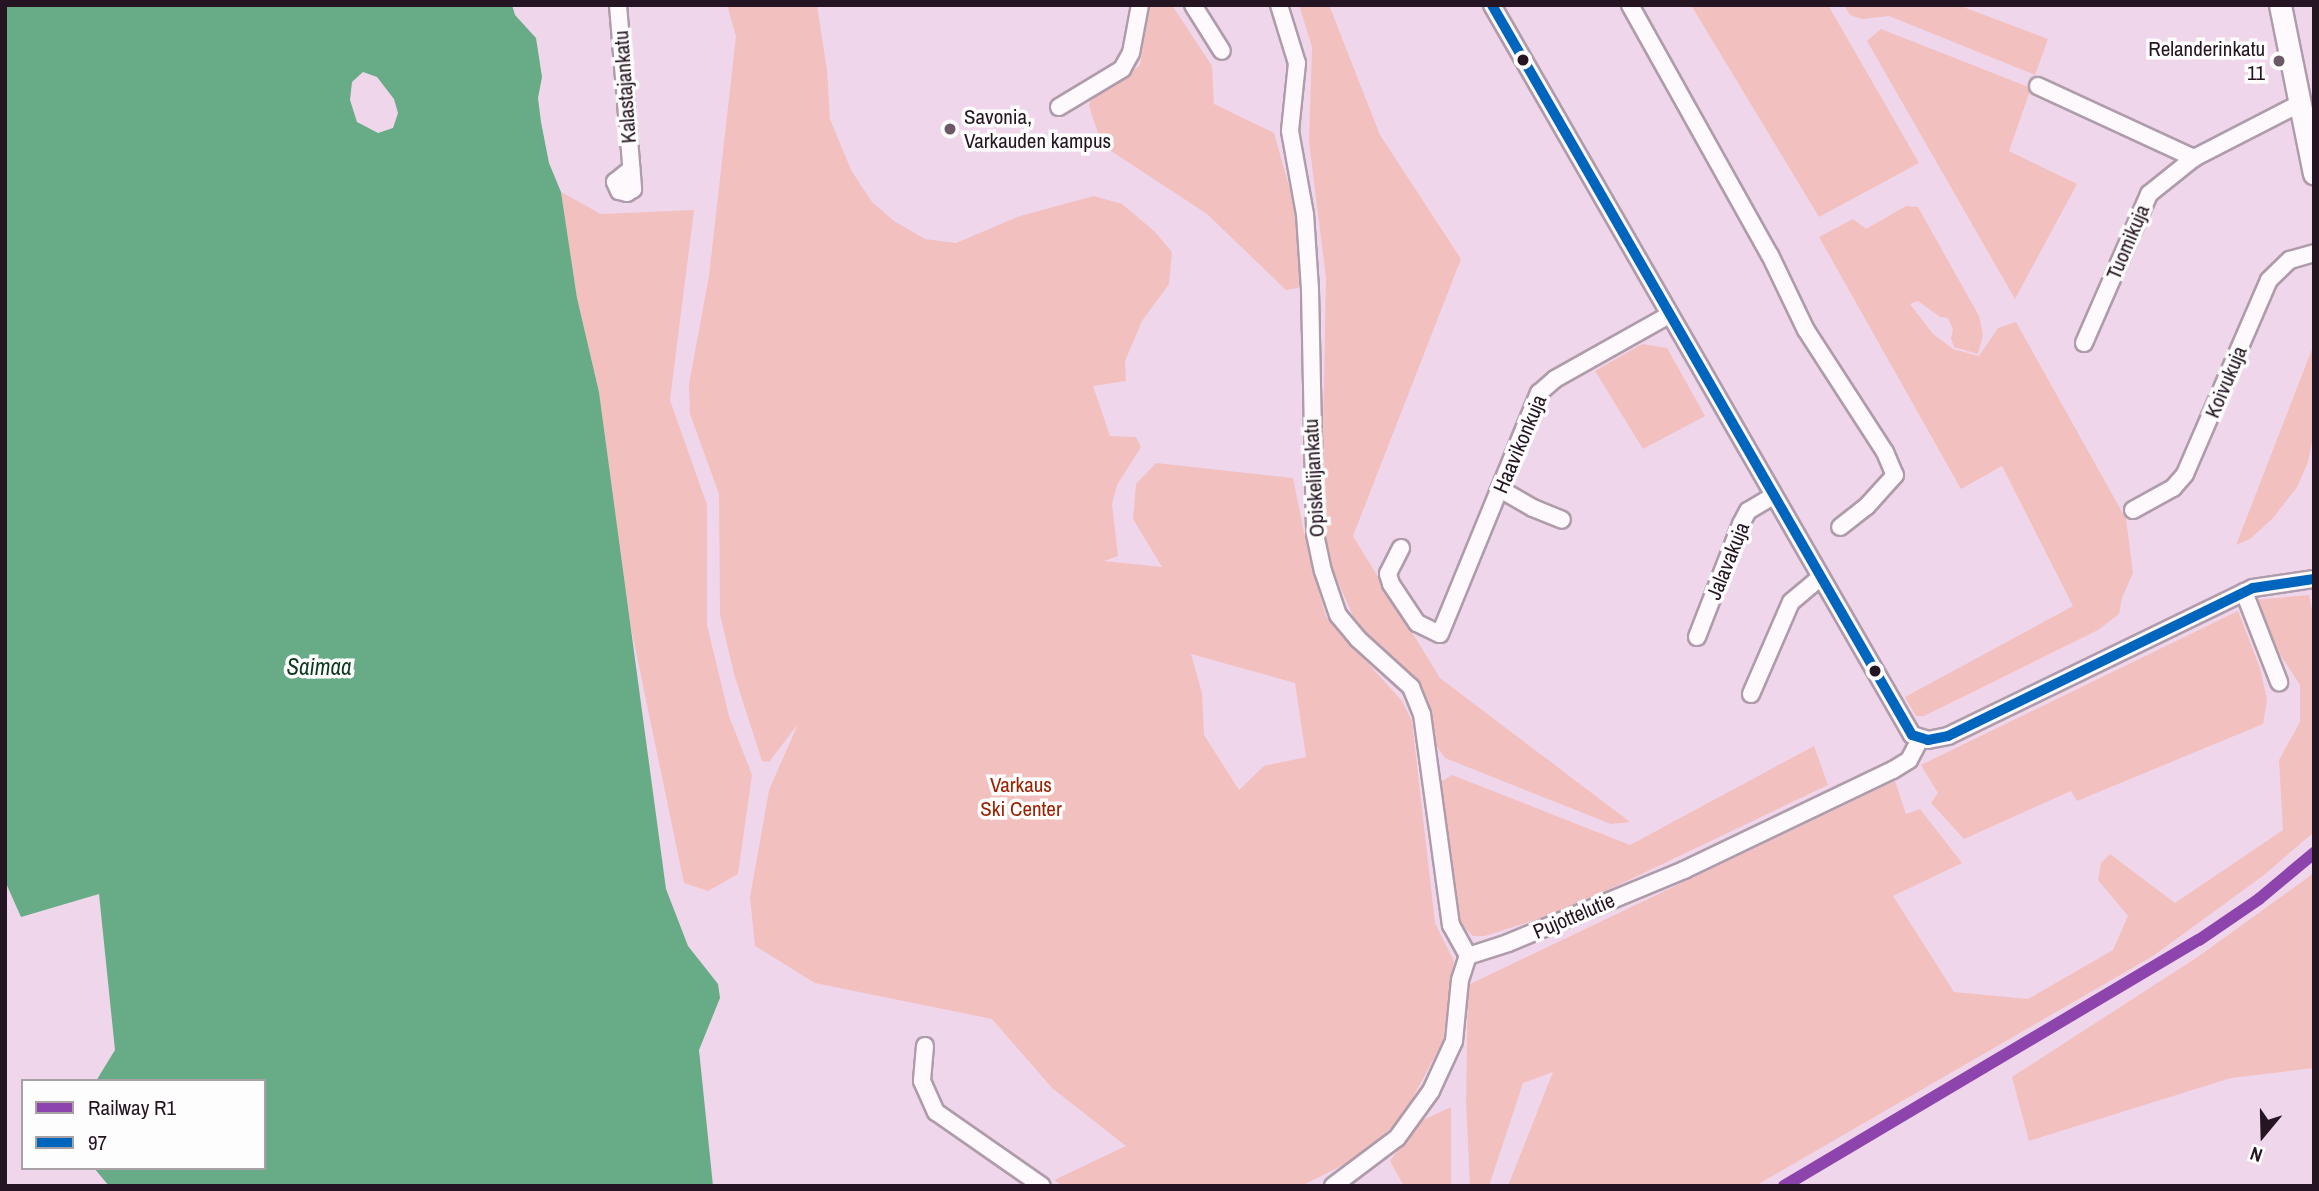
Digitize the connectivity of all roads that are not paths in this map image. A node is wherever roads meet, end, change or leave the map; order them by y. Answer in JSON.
{"nodes":[{"id":1,"x":618,"y":5,"type":"edge"},
{"id":2,"x":1140,"y":5,"type":"edge"},
{"id":3,"x":1193,"y":5,"type":"edge"},
{"id":4,"x":1279,"y":5,"type":"edge"},
{"id":5,"x":1492,"y":5,"type":"edge"},
{"id":6,"x":1630,"y":5,"type":"edge"},
{"id":7,"x":2280,"y":5,"type":"edge"},
{"id":8,"x":1222,"y":51,"type":"dead end"},
{"id":9,"x":2038,"y":86,"type":"dead end"},
{"id":10,"x":2301,"y":103,"type":"junction"},
{"id":11,"x":1059,"y":107,"type":"dead end"},
{"id":12,"x":2194,"y":158,"type":"junction"},
{"id":13,"x":631,"y":169,"type":"dead end"},
{"id":14,"x":2314,"y":174,"type":"edge"},
{"id":15,"x":2314,"y":253,"type":"edge"},
{"id":16,"x":1669,"y":315,"type":"junction"},
{"id":17,"x":2084,"y":343,"type":"dead end"},
{"id":18,"x":1500,"y":489,"type":"junction"},
{"id":19,"x":1773,"y":496,"type":"junction"},
{"id":20,"x":2133,"y":510,"type":"dead end"},
{"id":21,"x":1562,"y":520,"type":"dead end"},
{"id":22,"x":1840,"y":527,"type":"dead end"},
{"id":23,"x":1401,"y":548,"type":"dead end"},
{"id":24,"x":1820,"y":578,"type":"junction"},
{"id":25,"x":2314,"y":579,"type":"edge"},
{"id":26,"x":2244,"y":592,"type":"junction"},
{"id":27,"x":1697,"y":638,"type":"dead end"},
{"id":28,"x":2279,"y":682,"type":"dead end"},
{"id":29,"x":1751,"y":694,"type":"dead end"},
{"id":30,"x":1920,"y":739,"type":"junction"},
{"id":31,"x":1468,"y":956,"type":"junction"},
{"id":32,"x":925,"y":1046,"type":"dead end"},
{"id":33,"x":1042,"y":1186,"type":"edge"},
{"id":34,"x":1333,"y":1186,"type":"edge"}],
"edges":[{"from":1,"to":13,"type":"street","name":"Kalastajankatu"},
{"from":2,"to":11,"type":"street"},
{"from":3,"to":8,"type":"street"},
{"from":4,"to":31,"type":"street","name":"Opiskelijankatu"},
{"from":5,"to":16,"type":"street"},
{"from":6,"to":22,"type":"street"},
{"from":7,"to":10,"type":"main road"},
{"from":9,"to":12,"type":"street"},
{"from":10,"to":12,"type":"street","name":"Tuomikuja"},
{"from":10,"to":14,"type":"main road"},
{"from":12,"to":17,"type":"street","name":"Tuomikuja"},
{"from":15,"to":20,"type":"street","name":"Koivukuja"},
{"from":16,"to":18,"type":"street","name":"Haavikonkuja"},
{"from":16,"to":19,"type":"street"},
{"from":18,"to":21,"type":"street"},
{"from":18,"to":23,"type":"street","name":"Haavikonkuja"},
{"from":19,"to":24,"type":"street"},
{"from":19,"to":27,"type":"street","name":"Jalavakuja"},
{"from":24,"to":29,"type":"street"},
{"from":24,"to":30,"type":"street"},
{"from":25,"to":26,"type":"street"},
{"from":26,"to":28,"type":"street"},
{"from":26,"to":30,"type":"street"},
{"from":30,"to":31,"type":"street","name":"Pujottelutie"},
{"from":31,"to":34,"type":"street"},
{"from":32,"to":33,"type":"street"}]}
